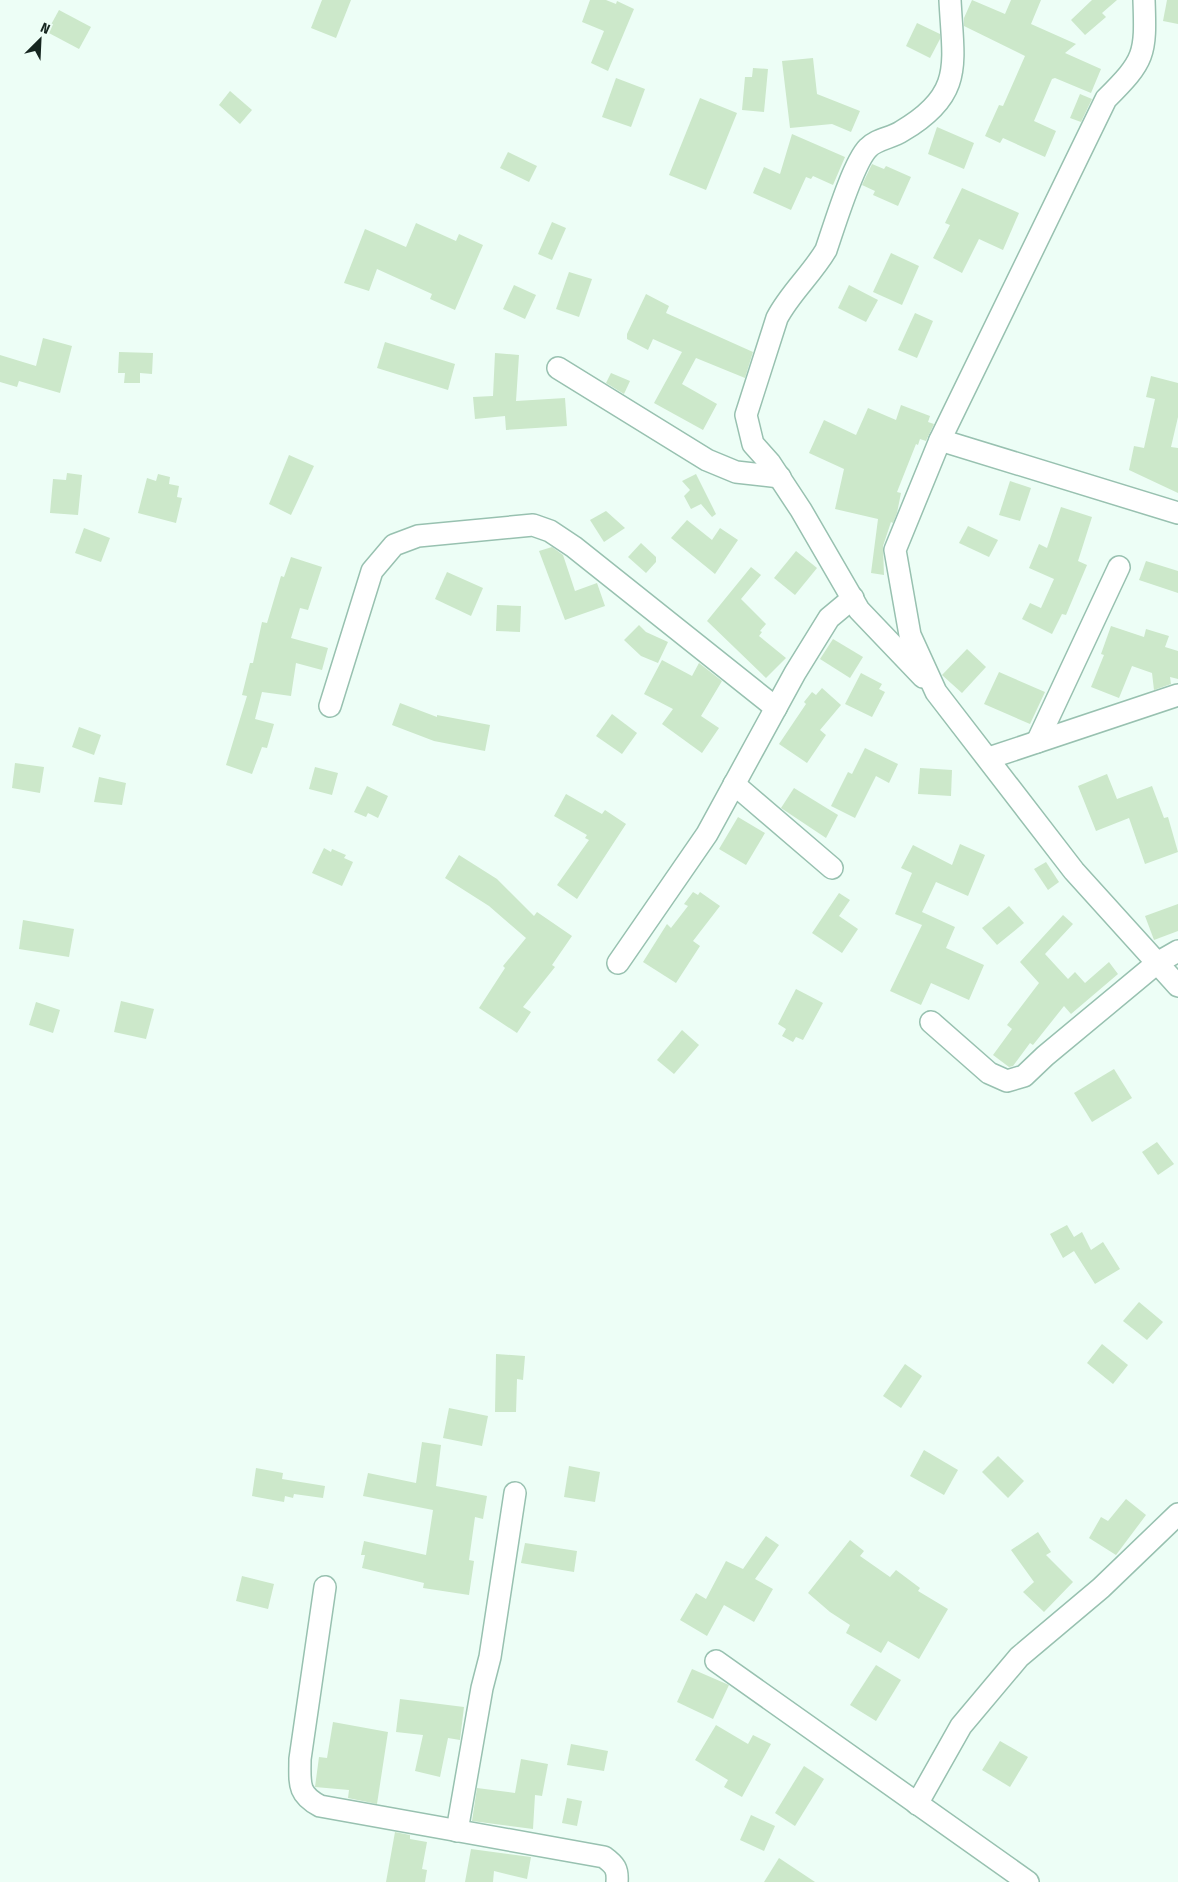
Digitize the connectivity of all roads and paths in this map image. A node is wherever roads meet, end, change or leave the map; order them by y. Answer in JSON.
{"nodes":[{"id":1,"x":950,"y":0,"type":"edge"},
{"id":2,"x":1144,"y":0,"type":"edge"},
{"id":3,"x":558,"y":368,"type":"dead end"},
{"id":4,"x":940,"y":440,"type":"junction"},
{"id":5,"x":780,"y":477,"type":"junction"},
{"id":6,"x":1178,"y":514,"type":"edge"},
{"id":7,"x":1120,"y":567,"type":"dead end"},
{"id":8,"x":853,"y":598,"type":"junction"},
{"id":9,"x":936,"y":692,"type":"junction"},
{"id":10,"x":1178,"y":695,"type":"edge"},
{"id":11,"x":330,"y":706,"type":"dead end"},
{"id":12,"x":776,"y":708,"type":"junction"},
{"id":13,"x":1037,"y":742,"type":"junction"},
{"id":14,"x":989,"y":758,"type":"junction"},
{"id":15,"x":734,"y":784,"type":"junction"},
{"id":16,"x":832,"y":868,"type":"dead end"},
{"id":17,"x":1178,"y":951,"type":"edge"},
{"id":18,"x":618,"y":963,"type":"dead end"},
{"id":19,"x":1157,"y":963,"type":"junction"},
{"id":20,"x":1178,"y":986,"type":"edge"},
{"id":21,"x":931,"y":1022,"type":"dead end"},
{"id":22,"x":515,"y":1493,"type":"dead end"},
{"id":23,"x":1178,"y":1514,"type":"edge"},
{"id":24,"x":325,"y":1588,"type":"dead end"},
{"id":25,"x":716,"y":1661,"type":"dead end"},
{"id":26,"x":917,"y":1804,"type":"junction"},
{"id":27,"x":457,"y":1831,"type":"junction"},
{"id":28,"x":617,"y":1882,"type":"edge"},
{"id":29,"x":1028,"y":1882,"type":"edge"}],
"edges":[{"from":1,"to":5,"type":"street"},
{"from":2,"to":4,"type":"street"},
{"from":3,"to":5,"type":"street"},
{"from":4,"to":6,"type":"street"},
{"from":4,"to":9,"type":"street"},
{"from":5,"to":8,"type":"street"},
{"from":7,"to":13,"type":"street"},
{"from":8,"to":9,"type":"street"},
{"from":8,"to":12,"type":"street"},
{"from":9,"to":14,"type":"street"},
{"from":10,"to":13,"type":"street"},
{"from":11,"to":12,"type":"street"},
{"from":12,"to":15,"type":"street"},
{"from":13,"to":14,"type":"street"},
{"from":14,"to":19,"type":"street"},
{"from":15,"to":16,"type":"street"},
{"from":15,"to":18,"type":"street"},
{"from":17,"to":19,"type":"street"},
{"from":19,"to":20,"type":"street"},
{"from":19,"to":21,"type":"street"},
{"from":22,"to":27,"type":"street"},
{"from":23,"to":26,"type":"street"},
{"from":24,"to":27,"type":"street"},
{"from":25,"to":26,"type":"street"},
{"from":26,"to":29,"type":"street"},
{"from":27,"to":28,"type":"street"}]}
